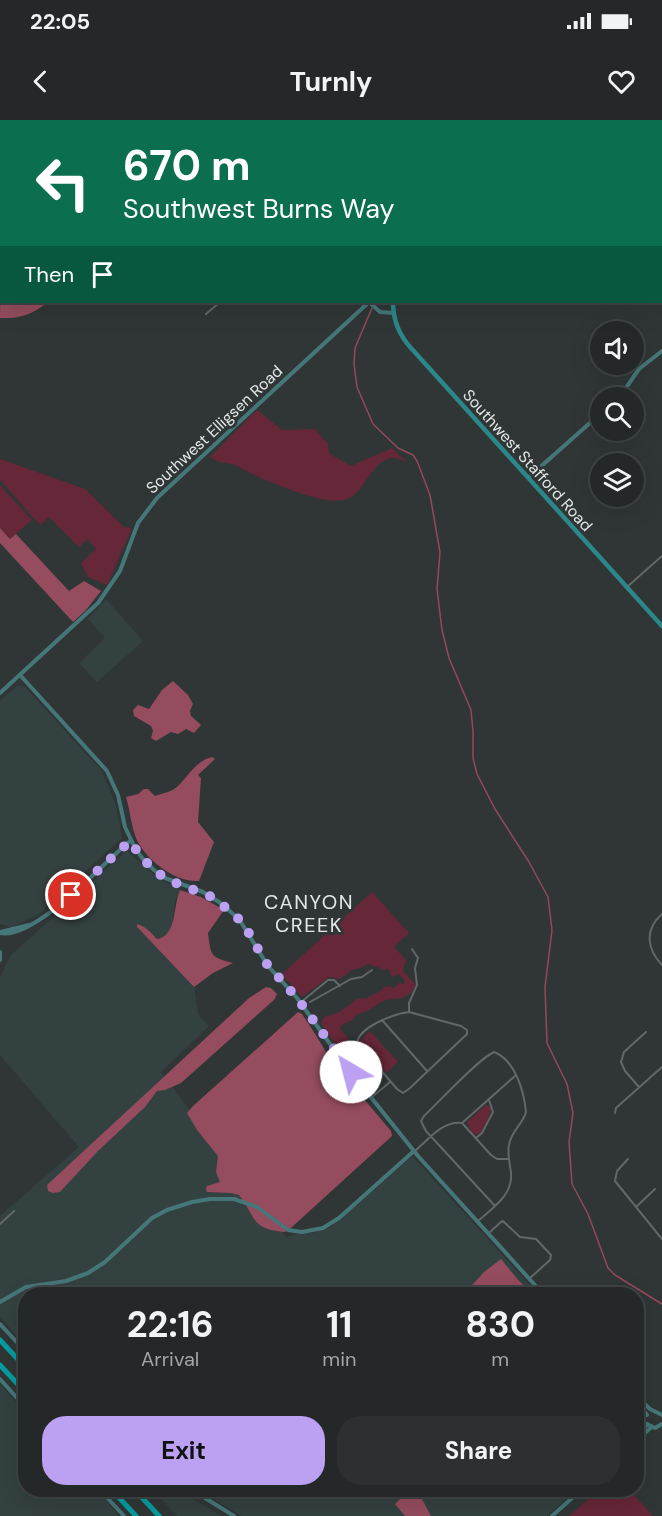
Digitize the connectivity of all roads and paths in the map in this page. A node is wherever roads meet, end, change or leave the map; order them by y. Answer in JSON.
{"nodes":[{"id":1,"x":219,"y":303,"type":"edge"},
{"id":2,"x":367,"y":303,"type":"edge"},
{"id":3,"x":369,"y":303,"type":"edge"},
{"id":4,"x":393,"y":303,"type":"edge"},
{"id":5,"x":394,"y":313,"type":"junction"},
{"id":6,"x":206,"y":314,"type":"dead end"},
{"id":7,"x":662,"y":351,"type":"edge"},
{"id":8,"x":627,"y":387,"type":"edge"},
{"id":9,"x":590,"y":423,"type":"edge"},
{"id":10,"x":529,"y":477,"type":"junction"},
{"id":11,"x":662,"y":556,"type":"edge"},
{"id":12,"x":627,"y":587,"type":"junction"},
{"id":13,"x":662,"y":626,"type":"edge"},
{"id":14,"x":20,"y":675,"type":"junction"},
{"id":15,"x":0,"y":693,"type":"edge"},
{"id":16,"x":130,"y":841,"type":"junction"},
{"id":17,"x":662,"y":914,"type":"edge"},
{"id":18,"x":0,"y":933,"type":"edge"},
{"id":19,"x":412,"y":949,"type":"dead end"},
{"id":20,"x":0,"y":952,"type":"edge"},
{"id":21,"x":0,"y":960,"type":"edge"},
{"id":22,"x":662,"y":965,"type":"edge"},
{"id":23,"x":372,"y":970,"type":"dead end"},
{"id":24,"x":340,"y":986,"type":"junction"},
{"id":25,"x":310,"y":1002,"type":"dead end"},
{"id":26,"x":300,"y":1003,"type":"junction"},
{"id":27,"x":409,"y":1012,"type":"junction"},
{"id":28,"x":382,"y":1020,"type":"junction"},
{"id":29,"x":646,"y":1032,"type":"dead end"},
{"id":30,"x":360,"y":1052,"type":"junction"},
{"id":31,"x":345,"y":1065,"type":"junction"},
{"id":32,"x":662,"y":1067,"type":"edge"},
{"id":33,"x":428,"y":1071,"type":"junction"},
{"id":34,"x":516,"y":1074,"type":"junction"},
{"id":35,"x":390,"y":1082,"type":"junction"},
{"id":36,"x":639,"y":1087,"type":"junction"},
{"id":37,"x":372,"y":1097,"type":"junction"},
{"id":38,"x":489,"y":1100,"type":"junction"},
{"id":39,"x":615,"y":1113,"type":"dead end"},
{"id":40,"x":462,"y":1123,"type":"junction"},
{"id":41,"x":431,"y":1137,"type":"junction"},
{"id":42,"x":476,"y":1138,"type":"junction"},
{"id":43,"x":414,"y":1151,"type":"junction"},
{"id":44,"x":628,"y":1159,"type":"dead end"},
{"id":45,"x":509,"y":1160,"type":"junction"},
{"id":46,"x":655,"y":1189,"type":"dead end"},
{"id":47,"x":495,"y":1206,"type":"junction"},
{"id":48,"x":636,"y":1207,"type":"junction"},
{"id":49,"x":14,"y":1211,"type":"dead end"},
{"id":50,"x":477,"y":1222,"type":"junction"},
{"id":51,"x":0,"y":1224,"type":"edge"},
{"id":52,"x":488,"y":1234,"type":"junction"},
{"id":53,"x":662,"y":1239,"type":"edge"},
{"id":54,"x":529,"y":1280,"type":"junction"},
{"id":55,"x":26,"y":1287,"type":"edge"},
{"id":56,"x":536,"y":1287,"type":"edge"},
{"id":57,"x":18,"y":1292,"type":"edge"},
{"id":58,"x":0,"y":1302,"type":"edge"},
{"id":59,"x":0,"y":1324,"type":"edge"},
{"id":60,"x":0,"y":1340,"type":"edge"},
{"id":61,"x":18,"y":1343,"type":"edge"},
{"id":62,"x":18,"y":1359,"type":"edge"},
{"id":63,"x":0,"y":1365,"type":"edge"},
{"id":64,"x":0,"y":1379,"type":"edge"},
{"id":65,"x":18,"y":1384,"type":"edge"},
{"id":66,"x":18,"y":1399,"type":"edge"},
{"id":67,"x":644,"y":1403,"type":"edge"},
{"id":68,"x":644,"y":1411,"type":"edge"},
{"id":69,"x":653,"y":1411,"type":"junction"},
{"id":70,"x":661,"y":1414,"type":"edge"},
{"id":71,"x":647,"y":1415,"type":"junction"},
{"id":72,"x":647,"y":1424,"type":"junction"},
{"id":73,"x":652,"y":1427,"type":"junction"},
{"id":74,"x":661,"y":1427,"type":"edge"},
{"id":75,"x":644,"y":1428,"type":"edge"},
{"id":76,"x":644,"y":1433,"type":"edge"},
{"id":77,"x":106,"y":1497,"type":"edge"},
{"id":78,"x":118,"y":1497,"type":"edge"},
{"id":79,"x":141,"y":1497,"type":"edge"},
{"id":80,"x":203,"y":1497,"type":"edge"},
{"id":81,"x":573,"y":1497,"type":"edge"},
{"id":82,"x":123,"y":1516,"type":"edge"},
{"id":83,"x":136,"y":1516,"type":"edge"},
{"id":84,"x":159,"y":1516,"type":"edge"},
{"id":85,"x":234,"y":1516,"type":"edge"},
{"id":86,"x":552,"y":1516,"type":"edge"}],
"edges":[{"from":1,"to":6,"type":"street"},
{"from":2,"to":14,"type":"main road","name":"Southwest Elligsen Road"},
{"from":3,"to":5,"type":"main road"},
{"from":4,"to":5,"type":"main road","name":"Southwest Stafford Road"},
{"from":5,"to":10,"type":"main road","name":"Southwest Stafford Road"},
{"from":7,"to":8,"type":"main road"},
{"from":9,"to":10,"type":"main road"},
{"from":10,"to":12,"type":"main road","name":"Southwest Stafford Road"},
{"from":11,"to":12,"type":"street"},
{"from":12,"to":13,"type":"main road","name":"Southwest Stafford Road"},
{"from":14,"to":15,"type":"main road","name":"Southwest Elligsen Road"},
{"from":14,"to":16,"type":"main road"},
{"from":16,"to":18,"type":"main road"},
{"from":16,"to":26,"type":"main road"},
{"from":17,"to":22,"type":"street"},
{"from":19,"to":27,"type":"street"},
{"from":20,"to":21,"type":"main road"},
{"from":23,"to":24,"type":"street"},
{"from":24,"to":25,"type":"street"},
{"from":24,"to":26,"type":"street"},
{"from":26,"to":31,"type":"main road"},
{"from":27,"to":28,"type":"street"},
{"from":27,"to":33,"type":"street"},
{"from":28,"to":30,"type":"street"},
{"from":28,"to":33,"type":"street"},
{"from":29,"to":36,"type":"street"},
{"from":30,"to":31,"type":"street"},
{"from":30,"to":35,"type":"street"},
{"from":31,"to":37,"type":"main road"},
{"from":32,"to":36,"type":"street"},
{"from":33,"to":35,"type":"street"},
{"from":34,"to":38,"type":"street"},
{"from":34,"to":41,"type":"street"},
{"from":34,"to":45,"type":"street"},
{"from":35,"to":37,"type":"street"},
{"from":36,"to":39,"type":"street"},
{"from":37,"to":43,"type":"main road"},
{"from":38,"to":40,"type":"street"},
{"from":38,"to":42,"type":"street"},
{"from":40,"to":41,"type":"street"},
{"from":40,"to":42,"type":"street"},
{"from":41,"to":43,"type":"street"},
{"from":41,"to":47,"type":"street"},
{"from":42,"to":45,"type":"street"},
{"from":43,"to":50,"type":"main road"},
{"from":43,"to":55,"type":"main road"},
{"from":44,"to":48,"type":"street"},
{"from":45,"to":47,"type":"street"},
{"from":46,"to":48,"type":"street"},
{"from":47,"to":50,"type":"street"},
{"from":48,"to":53,"type":"street"},
{"from":49,"to":51,"type":"street"},
{"from":50,"to":52,"type":"main road"},
{"from":52,"to":54,"type":"main road"},
{"from":52,"to":54,"type":"street"},
{"from":54,"to":56,"type":"main road"},
{"from":57,"to":58,"type":"main road"},
{"from":59,"to":61,"type":"main road"},
{"from":60,"to":62,"type":"highway"},
{"from":63,"to":65,"type":"highway"},
{"from":64,"to":66,"type":"main road"},
{"from":67,"to":69,"type":"main road"},
{"from":68,"to":71,"type":"main road"},
{"from":69,"to":70,"type":"main road"},
{"from":69,"to":71,"type":"main road"},
{"from":71,"to":72,"type":"main road"},
{"from":72,"to":73,"type":"main road"},
{"from":72,"to":75,"type":"main road"},
{"from":73,"to":74,"type":"main road"},
{"from":73,"to":76,"type":"main road"},
{"from":77,"to":82,"type":"main road"},
{"from":78,"to":83,"type":"highway"},
{"from":79,"to":84,"type":"highway"},
{"from":80,"to":85,"type":"main road"},
{"from":81,"to":86,"type":"main road"}]}
